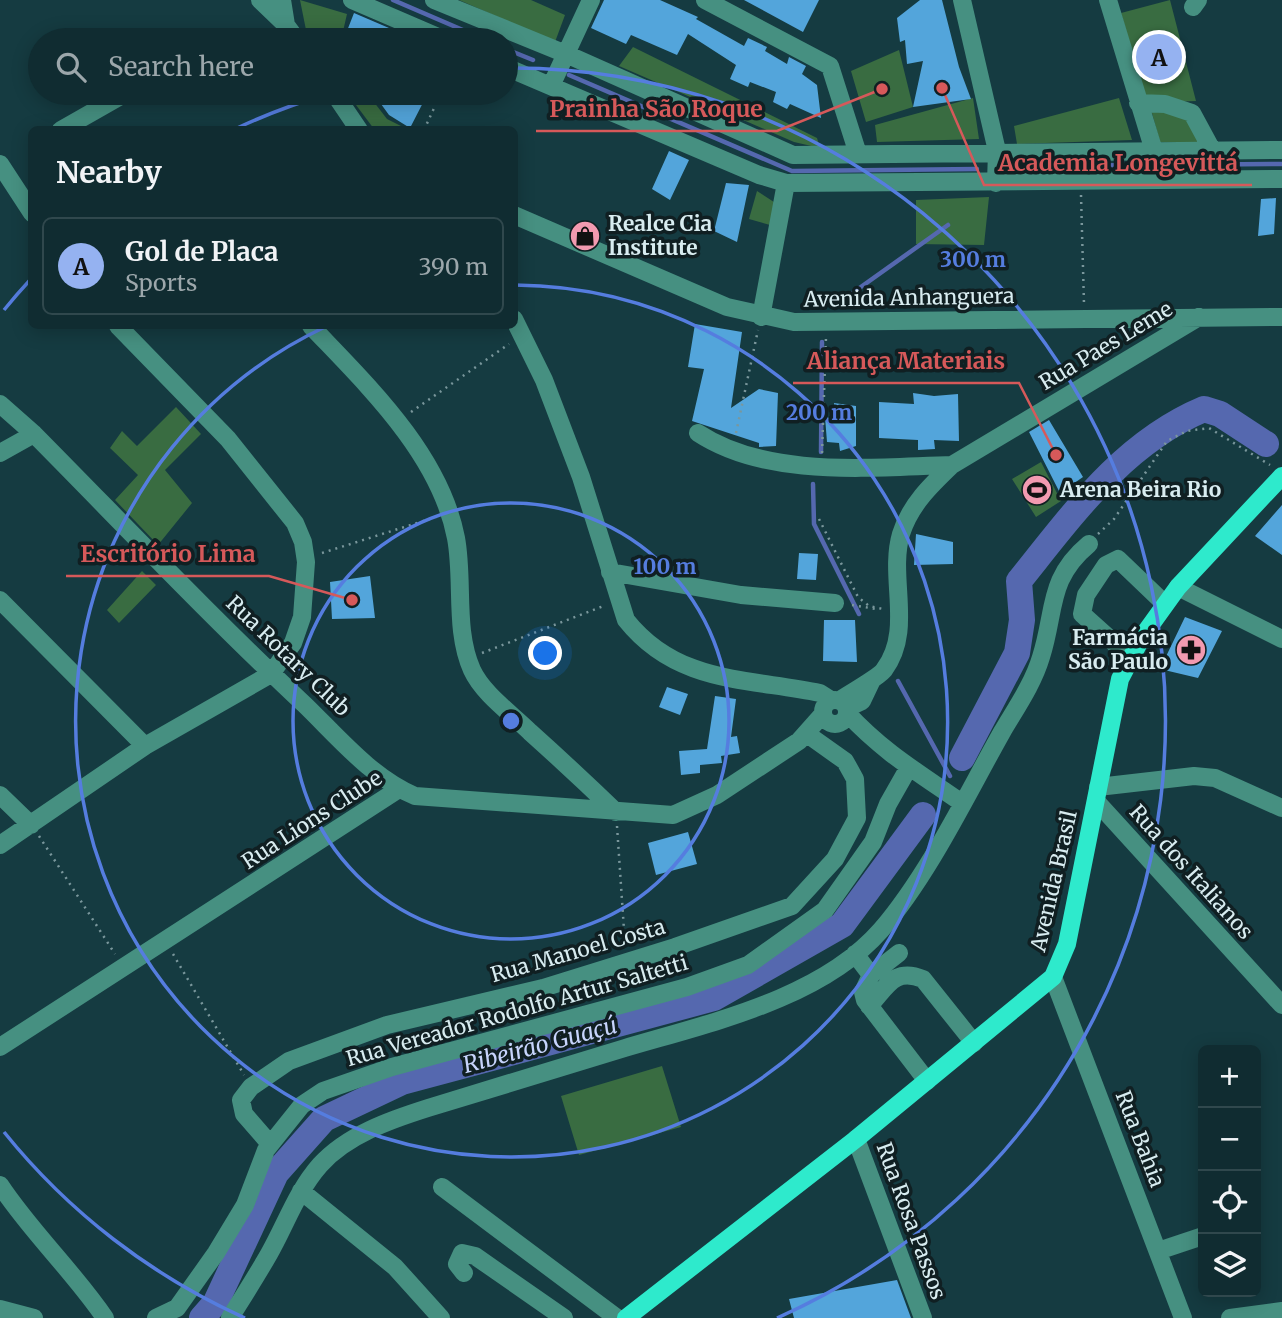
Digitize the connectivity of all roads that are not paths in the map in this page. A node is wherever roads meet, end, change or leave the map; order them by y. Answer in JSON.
{"nodes":[{"id":1,"x":260,"y":0,"type":"edge"},
{"id":2,"x":282,"y":0,"type":"edge"},
{"id":3,"x":352,"y":0,"type":"edge"},
{"id":4,"x":434,"y":0,"type":"edge"},
{"id":5,"x":591,"y":0,"type":"edge"},
{"id":6,"x":705,"y":0,"type":"edge"},
{"id":7,"x":962,"y":0,"type":"edge"},
{"id":8,"x":1108,"y":0,"type":"edge"},
{"id":9,"x":286,"y":25,"type":"junction"},
{"id":10,"x":288,"y":28,"type":"edge"},
{"id":11,"x":417,"y":28,"type":"edge"},
{"id":12,"x":502,"y":28,"type":"edge"},
{"id":13,"x":518,"y":34,"type":"edge"},
{"id":14,"x":566,"y":54,"type":"junction"},
{"id":15,"x":518,"y":72,"type":"edge"},
{"id":16,"x":551,"y":86,"type":"junction"},
{"id":17,"x":1138,"y":103,"type":"junction"},
{"id":18,"x":105,"y":105,"type":"edge"},
{"id":19,"x":342,"y":105,"type":"edge"},
{"id":20,"x":68,"y":126,"type":"edge"},
{"id":21,"x":356,"y":126,"type":"edge"},
{"id":22,"x":1154,"y":150,"type":"junction"},
{"id":23,"x":1212,"y":150,"type":"junction"},
{"id":24,"x":1282,"y":150,"type":"edge"},
{"id":25,"x":997,"y":151,"type":"junction"},
{"id":26,"x":858,"y":154,"type":"junction"},
{"id":27,"x":0,"y":164,"type":"edge"},
{"id":28,"x":1282,"y":180,"type":"edge"},
{"id":29,"x":786,"y":183,"type":"junction"},
{"id":30,"x":996,"y":183,"type":"junction"},
{"id":31,"x":28,"y":208,"type":"edge"},
{"id":32,"x":518,"y":217,"type":"edge"},
{"id":33,"x":1202,"y":316,"type":"junction"},
{"id":34,"x":761,"y":317,"type":"junction"},
{"id":35,"x":1282,"y":317,"type":"edge"},
{"id":36,"x":518,"y":327,"type":"edge"},
{"id":37,"x":121,"y":329,"type":"edge"},
{"id":38,"x":314,"y":329,"type":"edge"},
{"id":39,"x":0,"y":404,"type":"edge"},
{"id":40,"x":698,"y":433,"type":"dead end"},
{"id":41,"x":34,"y":434,"type":"junction"},
{"id":42,"x":0,"y":453,"type":"edge"},
{"id":43,"x":952,"y":465,"type":"junction"},
{"id":44,"x":1277,"y":478,"type":"edge"},
{"id":45,"x":1089,"y":544,"type":"road end"},
{"id":46,"x":610,"y":572,"type":"junction"},
{"id":47,"x":1178,"y":587,"type":"junction"},
{"id":48,"x":0,"y":600,"type":"edge"},
{"id":49,"x":835,"y":603,"type":"road end"},
{"id":50,"x":1165,"y":604,"type":"junction"},
{"id":51,"x":1282,"y":639,"type":"edge"},
{"id":52,"x":1131,"y":657,"type":"junction"},
{"id":53,"x":271,"y":674,"type":"junction"},
{"id":54,"x":834,"y":712,"type":"junction"},
{"id":55,"x":807,"y":740,"type":"junction"},
{"id":56,"x":145,"y":746,"type":"junction"},
{"id":57,"x":916,"y":771,"type":"junction"},
{"id":58,"x":399,"y":789,"type":"junction"},
{"id":59,"x":1097,"y":794,"type":"junction"},
{"id":60,"x":0,"y":795,"type":"edge"},
{"id":61,"x":962,"y":803,"type":"junction"},
{"id":62,"x":1282,"y":808,"type":"edge"},
{"id":63,"x":616,"y":812,"type":"junction"},
{"id":64,"x":31,"y":825,"type":"junction"},
{"id":65,"x":0,"y":845,"type":"edge"},
{"id":66,"x":899,"y":953,"type":"dead end"},
{"id":67,"x":855,"y":954,"type":"junction"},
{"id":68,"x":871,"y":975,"type":"junction"},
{"id":69,"x":1054,"y":977,"type":"junction"},
{"id":70,"x":1282,"y":1005,"type":"edge"},
{"id":71,"x":869,"y":1006,"type":"junction"},
{"id":72,"x":974,"y":1043,"type":"junction"},
{"id":73,"x":0,"y":1047,"type":"edge"},
{"id":74,"x":927,"y":1081,"type":"junction"},
{"id":75,"x":856,"y":1139,"type":"junction"},
{"id":76,"x":270,"y":1144,"type":"junction"},
{"id":77,"x":0,"y":1185,"type":"edge"},
{"id":78,"x":442,"y":1187,"type":"dead end"},
{"id":79,"x":301,"y":1191,"type":"junction"},
{"id":80,"x":1198,"y":1238,"type":"edge"},
{"id":81,"x":1158,"y":1251,"type":"junction"},
{"id":82,"x":464,"y":1273,"type":"dead end"},
{"id":83,"x":0,"y":1309,"type":"edge"},
{"id":84,"x":1282,"y":1311,"type":"edge"},
{"id":85,"x":611,"y":1314,"type":"edge"},
{"id":86,"x":34,"y":1318,"type":"edge"},
{"id":87,"x":105,"y":1318,"type":"edge"},
{"id":88,"x":156,"y":1318,"type":"edge"},
{"id":89,"x":230,"y":1318,"type":"edge"},
{"id":90,"x":441,"y":1318,"type":"edge"},
{"id":91,"x":564,"y":1318,"type":"edge"},
{"id":92,"x":588,"y":1318,"type":"edge"},
{"id":93,"x":626,"y":1318,"type":"edge"},
{"id":94,"x":923,"y":1318,"type":"edge"},
{"id":95,"x":1183,"y":1318,"type":"edge"},
{"id":96,"x":1230,"y":1318,"type":"edge"}],
"edges":[{"from":1,"to":9,"type":"street"},
{"from":2,"to":9,"type":"street"},
{"from":3,"to":11,"type":"street"},
{"from":4,"to":12,"type":"street"},
{"from":5,"to":14,"type":"street"},
{"from":6,"to":26,"type":"street"},
{"from":7,"to":25,"type":"street"},
{"from":8,"to":17,"type":"street"},
{"from":9,"to":10,"type":"street"},
{"from":13,"to":14,"type":"street"},
{"from":14,"to":16,"type":"street"},
{"from":14,"to":26,"type":"street"},
{"from":15,"to":16,"type":"street"},
{"from":16,"to":29,"type":"street"},
{"from":17,"to":22,"type":"street"},
{"from":17,"to":23,"type":"street"},
{"from":18,"to":20,"type":"street"},
{"from":19,"to":21,"type":"street"},
{"from":22,"to":23,"type":"street"},
{"from":22,"to":25,"type":"street"},
{"from":23,"to":24,"type":"street"},
{"from":25,"to":26,"type":"street"},
{"from":25,"to":30,"type":"street"},
{"from":27,"to":31,"type":"street"},
{"from":28,"to":30,"type":"street"},
{"from":29,"to":30,"type":"street"},
{"from":29,"to":34,"type":"street"},
{"from":32,"to":34,"type":"street","name":"Avenida Anhanguera"},
{"from":33,"to":34,"type":"street","name":"Avenida Anhanguera"},
{"from":33,"to":35,"type":"street","name":"Avenida Anhanguera"},
{"from":33,"to":43,"type":"street","name":"Rua Paes Leme"},
{"from":36,"to":46,"type":"street"},
{"from":37,"to":53,"type":"street"},
{"from":38,"to":63,"type":"street"},
{"from":39,"to":41,"type":"street","name":"Rua Rotary Club"},
{"from":40,"to":43,"type":"street"},
{"from":41,"to":42,"type":"street"},
{"from":41,"to":53,"type":"street","name":"Rua Rotary Club"},
{"from":43,"to":54,"type":"street","name":"Rua Paes Leme"},
{"from":44,"to":47,"type":"main road","name":"Avenida Brasil"},
{"from":45,"to":61,"type":"street"},
{"from":46,"to":49,"type":"street"},
{"from":46,"to":54,"type":"street"},
{"from":47,"to":50,"type":"main road","name":"Avenida Brasil"},
{"from":47,"to":51,"type":"street"},
{"from":48,"to":56,"type":"street"},
{"from":50,"to":52,"type":"main road","name":"Avenida Brasil"},
{"from":50,"to":52,"type":"street"},
{"from":52,"to":59,"type":"main road","name":"Avenida Brasil"},
{"from":53,"to":56,"type":"street"},
{"from":53,"to":58,"type":"street","name":"Rua Rotary Club"},
{"from":54,"to":55,"type":"street","name":"Rua Lions Clube"},
{"from":54,"to":57,"type":"street"},
{"from":55,"to":63,"type":"street","name":"Rua Lions Clube"},
{"from":55,"to":76,"type":"street","name":"Rua Manoel Costa"},
{"from":56,"to":64,"type":"street"},
{"from":57,"to":61,"type":"street"},
{"from":57,"to":76,"type":"street","name":"Rua Vereador Rodolfo Artur Saltetti"},
{"from":58,"to":63,"type":"street","name":"Rua Lions Clube"},
{"from":58,"to":73,"type":"street","name":"Rua Lions Clube"},
{"from":59,"to":62,"type":"street"},
{"from":59,"to":69,"type":"main road","name":"Avenida Brasil"},
{"from":59,"to":70,"type":"street","name":"Rua dos Italianos"},
{"from":60,"to":64,"type":"street"},
{"from":61,"to":67,"type":"street"},
{"from":64,"to":65,"type":"street"},
{"from":66,"to":68,"type":"street"},
{"from":67,"to":68,"type":"street"},
{"from":67,"to":79,"type":"street"},
{"from":68,"to":71,"type":"street"},
{"from":69,"to":72,"type":"main road","name":"Avenida Brasil"},
{"from":69,"to":81,"type":"street","name":"Rua Bahia"},
{"from":71,"to":72,"type":"street"},
{"from":71,"to":74,"type":"street"},
{"from":72,"to":74,"type":"main road","name":"Avenida Brasil"},
{"from":74,"to":75,"type":"main road","name":"Avenida Brasil"},
{"from":75,"to":93,"type":"main road","name":"Avenida Brasil"},
{"from":75,"to":94,"type":"street","name":"Rua Rosa Passos"},
{"from":76,"to":88,"type":"street","name":"Rua Vereador Rodolfo Artur Saltetti"},
{"from":77,"to":87,"type":"street"},
{"from":78,"to":85,"type":"street"},
{"from":79,"to":89,"type":"street"},
{"from":79,"to":90,"type":"street"},
{"from":80,"to":81,"type":"street"},
{"from":81,"to":95,"type":"street","name":"Rua Bahia"},
{"from":82,"to":91,"type":"street"},
{"from":83,"to":86,"type":"street"},
{"from":84,"to":96,"type":"street"},
{"from":85,"to":92,"type":"street"}]}
